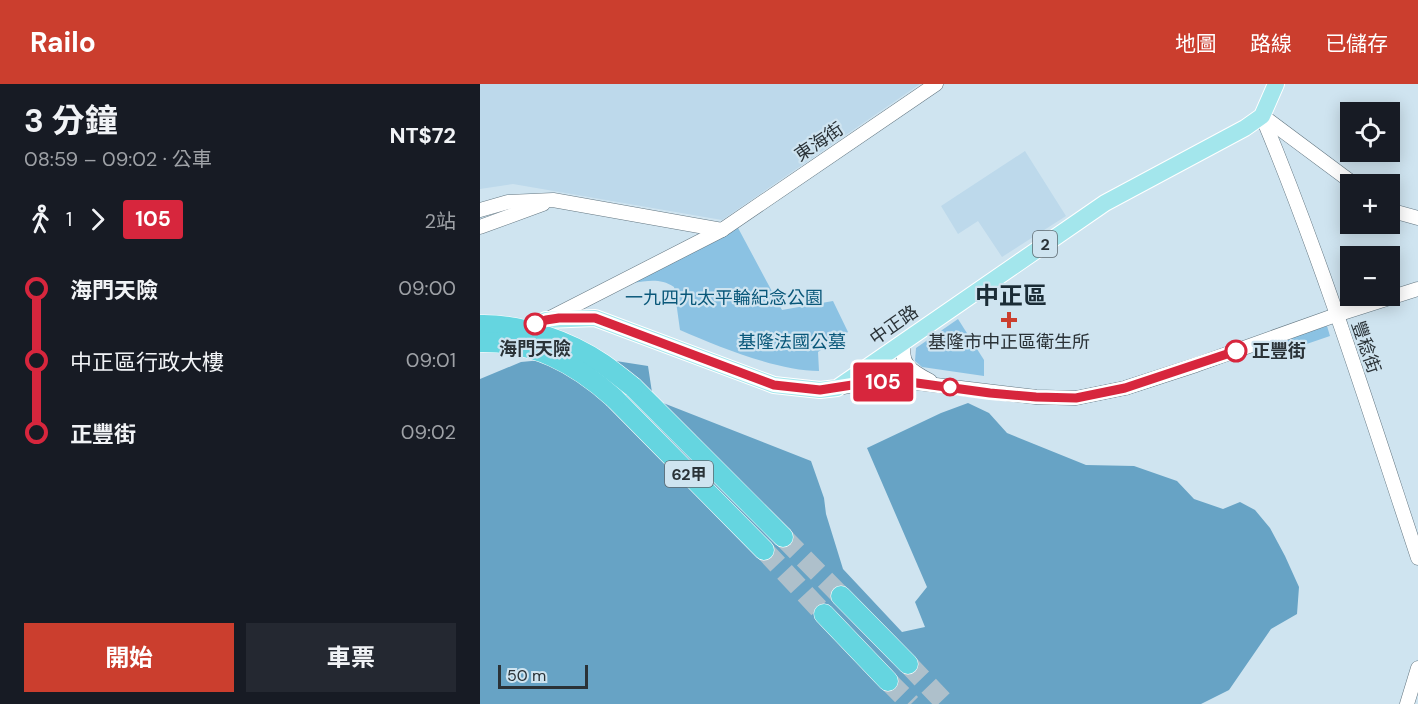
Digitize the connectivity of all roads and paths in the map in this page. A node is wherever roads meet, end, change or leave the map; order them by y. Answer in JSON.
{"nodes":[{"id":1,"x":936,"y":84,"type":"edge"},
{"id":2,"x":1276,"y":84,"type":"edge"},
{"id":3,"x":1262,"y":116,"type":"junction"},
{"id":4,"x":1340,"y":174,"type":"edge"},
{"id":5,"x":553,"y":200,"type":"junction"},
{"id":6,"x":480,"y":210,"type":"edge"},
{"id":7,"x":1400,"y":213,"type":"edge"},
{"id":8,"x":1418,"y":218,"type":"edge"},
{"id":9,"x":670,"y":223,"type":"junction"},
{"id":10,"x":480,"y":227,"type":"edge"},
{"id":11,"x":722,"y":230,"type":"junction"},
{"id":12,"x":679,"y":253,"type":"junction"},
{"id":13,"x":1418,"y":289,"type":"edge"},
{"id":14,"x":1336,"y":315,"type":"junction"},
{"id":15,"x":546,"y":320,"type":"junction"},
{"id":16,"x":480,"y":325,"type":"edge"},
{"id":17,"x":905,"y":340,"type":"junction"},
{"id":18,"x":480,"y":342,"type":"edge"},
{"id":19,"x":480,"y":348,"type":"edge"},
{"id":20,"x":938,"y":385,"type":"junction"},
{"id":21,"x":837,"y":388,"type":"junction"},
{"id":22,"x":783,"y":537,"type":"tunnel mouth"},
{"id":23,"x":764,"y":550,"type":"tunnel mouth"},
{"id":24,"x":1418,"y":558,"type":"edge"},
{"id":25,"x":841,"y":596,"type":"tunnel mouth"},
{"id":26,"x":824,"y":614,"type":"tunnel mouth"},
{"id":27,"x":908,"y":664,"type":"tunnel mouth"},
{"id":28,"x":1418,"y":668,"type":"edge"},
{"id":29,"x":888,"y":681,"type":"tunnel mouth"},
{"id":30,"x":1407,"y":704,"type":"edge"}],
"edges":[{"from":1,"to":11,"type":"street","name":"東海街"},
{"from":2,"to":3,"type":"main road"},
{"from":3,"to":4,"type":"street"},
{"from":3,"to":14,"type":"street","name":"豐稔街"},
{"from":3,"to":17,"type":"main road","name":"中正路","number":"2"},
{"from":5,"to":6,"type":"street"},
{"from":5,"to":9,"type":"street"},
{"from":5,"to":10,"type":"street"},
{"from":7,"to":8,"type":"street"},
{"from":9,"to":11,"type":"street"},
{"from":9,"to":12,"type":"street"},
{"from":11,"to":12,"type":"street","name":"東海街"},
{"from":12,"to":15,"type":"street","name":"東海街"},
{"from":13,"to":14,"type":"street"},
{"from":14,"to":20,"type":"street"},
{"from":14,"to":24,"type":"street","name":"豐稔街"},
{"from":15,"to":19,"type":"main road"},
{"from":15,"to":21,"type":"main road"},
{"from":16,"to":22,"type":"highway","number":"62甲","bridge":true},
{"from":17,"to":20,"type":"street"},
{"from":17,"to":21,"type":"main road","name":"中正路","number":"2"},
{"from":18,"to":23,"type":"highway","number":"62甲","bridge":true},
{"from":20,"to":21,"type":"street"},
{"from":25,"to":27,"type":"highway"},
{"from":26,"to":29,"type":"highway"},
{"from":28,"to":30,"type":"street"}]}
